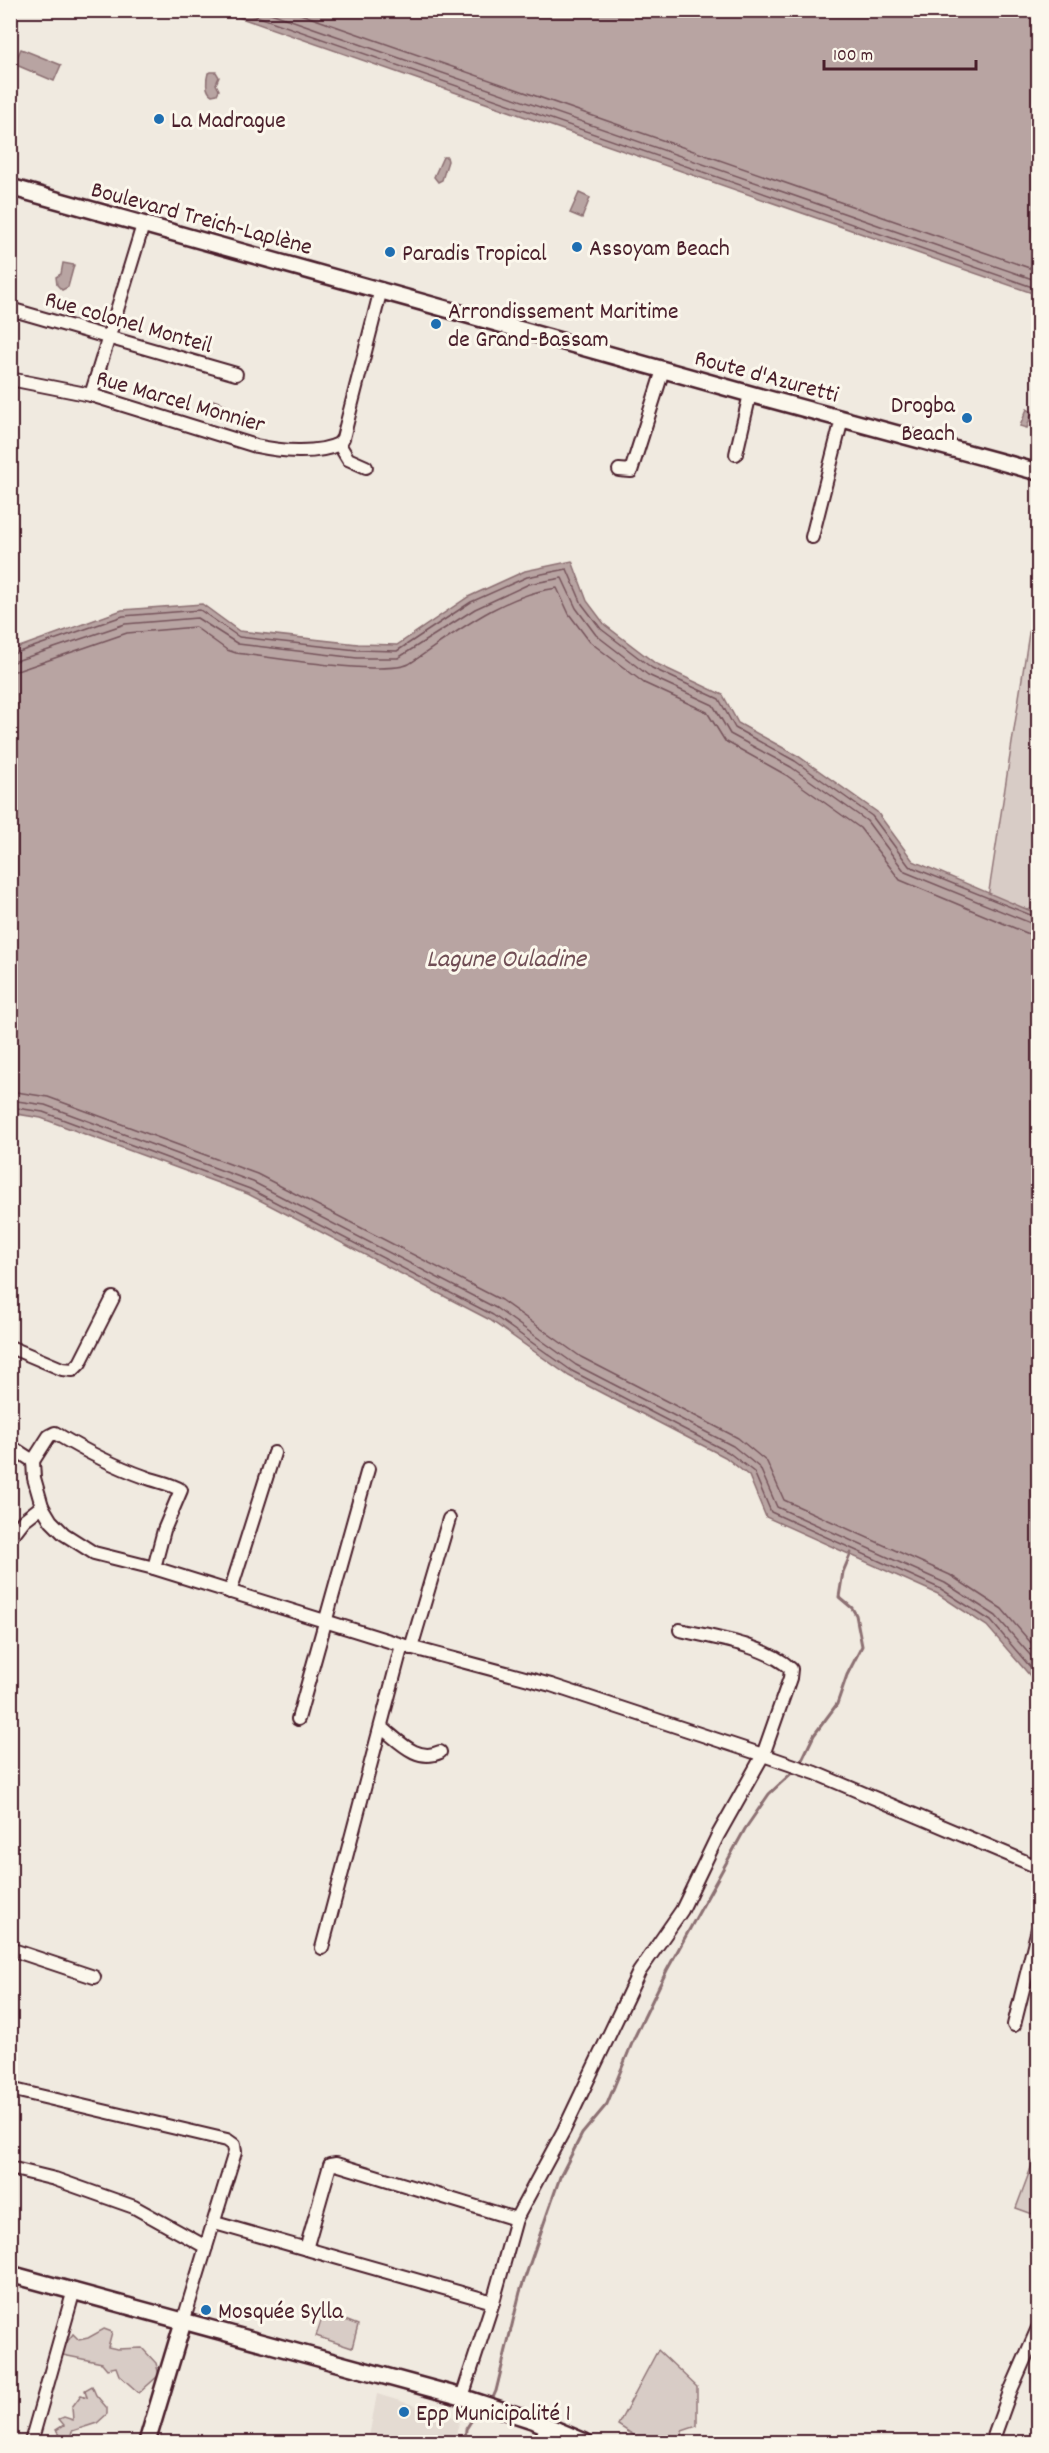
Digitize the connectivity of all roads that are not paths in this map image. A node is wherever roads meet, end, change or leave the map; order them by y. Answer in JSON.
{"nodes":[{"id":1,"x":10,"y":187,"type":"edge"},
{"id":2,"x":143,"y":225,"type":"junction"},
{"id":3,"x":381,"y":289,"type":"junction"},
{"id":4,"x":10,"y":309,"type":"edge"},
{"id":5,"x":110,"y":338,"type":"junction"},
{"id":6,"x":663,"y":370,"type":"junction"},
{"id":7,"x":236,"y":374,"type":"dead end"},
{"id":8,"x":10,"y":379,"type":"edge"},
{"id":9,"x":750,"y":394,"type":"junction"},
{"id":10,"x":91,"y":395,"type":"junction"},
{"id":11,"x":842,"y":419,"type":"junction"},
{"id":12,"x":339,"y":444,"type":"junction"},
{"id":13,"x":736,"y":454,"type":"dead end"},
{"id":14,"x":366,"y":467,"type":"dead end"},
{"id":15,"x":619,"y":470,"type":"dead end"},
{"id":16,"x":1038,"y":472,"type":"edge"},
{"id":17,"x":812,"y":537,"type":"dead end"},
{"id":18,"x":113,"y":1298,"type":"dead end"},
{"id":19,"x":10,"y":1347,"type":"edge"},
{"id":20,"x":10,"y":1446,"type":"edge"},
{"id":21,"x":274,"y":1453,"type":"dead end"},
{"id":22,"x":33,"y":1461,"type":"junction"},
{"id":23,"x":368,"y":1469,"type":"dead end"},
{"id":24,"x":42,"y":1506,"type":"junction"},
{"id":25,"x":449,"y":1519,"type":"dead end"},
{"id":26,"x":10,"y":1538,"type":"edge"},
{"id":27,"x":154,"y":1568,"type":"junction"},
{"id":28,"x":230,"y":1592,"type":"junction"},
{"id":29,"x":324,"y":1622,"type":"junction"},
{"id":30,"x":681,"y":1629,"type":"dead end"},
{"id":31,"x":406,"y":1646,"type":"junction"},
{"id":32,"x":298,"y":1719,"type":"dead end"},
{"id":33,"x":381,"y":1727,"type":"junction"},
{"id":34,"x":440,"y":1752,"type":"dead end"},
{"id":35,"x":763,"y":1755,"type":"junction"},
{"id":36,"x":1038,"y":1867,"type":"edge"},
{"id":37,"x":1038,"y":1929,"type":"edge"},
{"id":38,"x":322,"y":1948,"type":"dead end"},
{"id":39,"x":10,"y":1949,"type":"edge"},
{"id":40,"x":94,"y":1977,"type":"dead end"},
{"id":41,"x":1014,"y":2025,"type":"dead end"},
{"id":42,"x":10,"y":2089,"type":"edge"},
{"id":43,"x":10,"y":2168,"type":"edge"},
{"id":44,"x":516,"y":2219,"type":"junction"},
{"id":45,"x":215,"y":2223,"type":"junction"},
{"id":46,"x":206,"y":2247,"type":"junction"},
{"id":47,"x":306,"y":2249,"type":"junction"},
{"id":48,"x":10,"y":2274,"type":"edge"},
{"id":49,"x":74,"y":2290,"type":"junction"},
{"id":50,"x":493,"y":2302,"type":"junction"},
{"id":51,"x":183,"y":2319,"type":"junction"},
{"id":52,"x":1038,"y":2328,"type":"edge"},
{"id":53,"x":462,"y":2397,"type":"junction"},
{"id":54,"x":547,"y":2426,"type":"junction"},
{"id":55,"x":30,"y":2442,"type":"edge"},
{"id":56,"x":147,"y":2442,"type":"edge"},
{"id":57,"x":540,"y":2442,"type":"edge"},
{"id":58,"x":585,"y":2442,"type":"edge"},
{"id":59,"x":992,"y":2442,"type":"edge"}],
"edges":[{"from":1,"to":2,"type":"street","name":"Boulevard Treich-Laplène"},
{"from":2,"to":3,"type":"street","name":"Boulevard Treich-Laplène"},
{"from":2,"to":5,"type":"street"},
{"from":3,"to":6,"type":"street","name":"Route d'Azuretti"},
{"from":3,"to":12,"type":"street"},
{"from":4,"to":5,"type":"street","name":"Rue colonel Monteil"},
{"from":5,"to":7,"type":"street","name":"Rue colonel Monteil"},
{"from":5,"to":10,"type":"street"},
{"from":6,"to":9,"type":"street","name":"Route d'Azuretti"},
{"from":6,"to":15,"type":"street"},
{"from":8,"to":10,"type":"street","name":"Rue Marcel Monnier"},
{"from":9,"to":11,"type":"street","name":"Route d'Azuretti"},
{"from":9,"to":13,"type":"street"},
{"from":10,"to":12,"type":"street","name":"Rue Marcel Monnier"},
{"from":11,"to":16,"type":"street","name":"Route d'Azuretti"},
{"from":11,"to":17,"type":"street"},
{"from":12,"to":14,"type":"street"},
{"from":18,"to":19,"type":"street"},
{"from":20,"to":22,"type":"street"},
{"from":21,"to":28,"type":"street"},
{"from":22,"to":24,"type":"street"},
{"from":22,"to":27,"type":"street"},
{"from":23,"to":29,"type":"street"},
{"from":24,"to":26,"type":"street"},
{"from":24,"to":27,"type":"street"},
{"from":25,"to":31,"type":"street"},
{"from":27,"to":28,"type":"street"},
{"from":28,"to":29,"type":"street"},
{"from":29,"to":31,"type":"street"},
{"from":29,"to":32,"type":"street"},
{"from":30,"to":35,"type":"street"},
{"from":31,"to":33,"type":"street"},
{"from":31,"to":35,"type":"street"},
{"from":33,"to":34,"type":"street"},
{"from":33,"to":38,"type":"street"},
{"from":35,"to":36,"type":"street"},
{"from":35,"to":44,"type":"street"},
{"from":37,"to":41,"type":"street"},
{"from":39,"to":40,"type":"street"},
{"from":42,"to":45,"type":"street"},
{"from":43,"to":46,"type":"street"},
{"from":44,"to":47,"type":"street"},
{"from":44,"to":50,"type":"street"},
{"from":45,"to":46,"type":"street"},
{"from":45,"to":47,"type":"street"},
{"from":46,"to":51,"type":"street"},
{"from":47,"to":50,"type":"street"},
{"from":48,"to":49,"type":"street"},
{"from":49,"to":51,"type":"street"},
{"from":49,"to":55,"type":"street"},
{"from":50,"to":53,"type":"street"},
{"from":51,"to":53,"type":"street"},
{"from":51,"to":56,"type":"street"},
{"from":52,"to":59,"type":"street"},
{"from":53,"to":54,"type":"street"},
{"from":54,"to":57,"type":"street"},
{"from":54,"to":58,"type":"street"}]}
